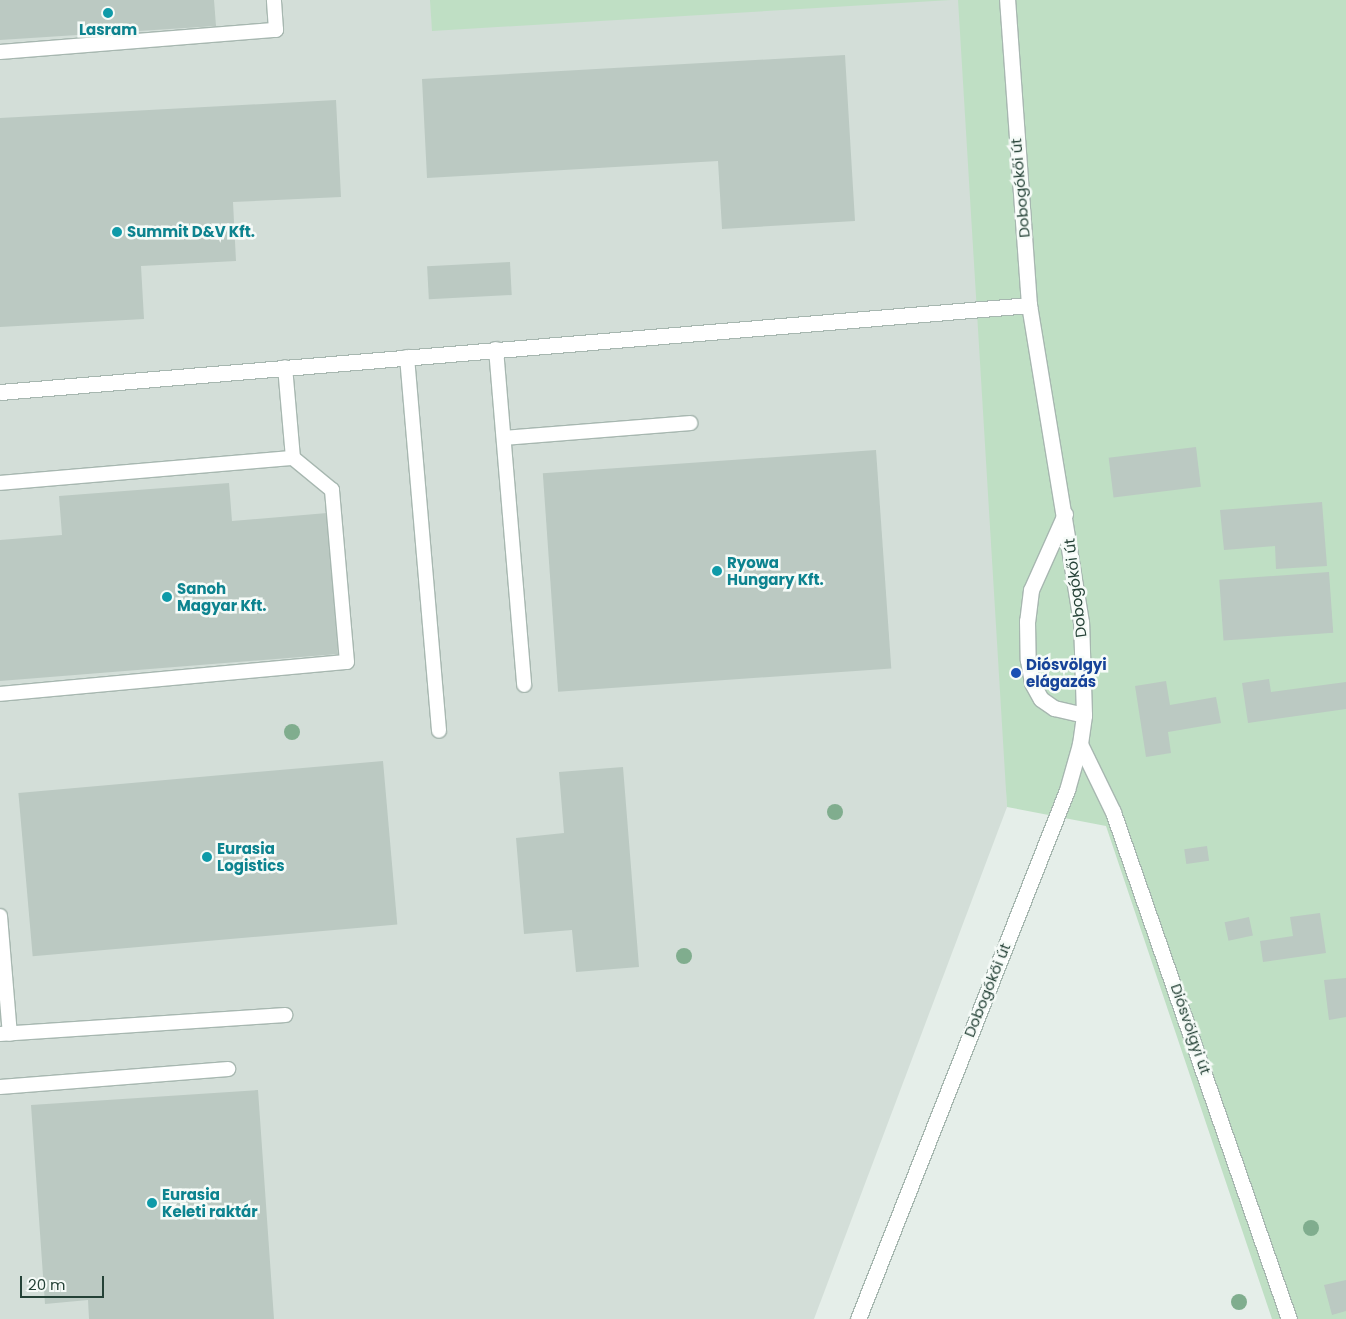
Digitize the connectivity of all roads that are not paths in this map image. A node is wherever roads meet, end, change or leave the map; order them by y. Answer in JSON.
{"nodes":[{"id":1,"x":274,"y":0,"type":"edge"},
{"id":2,"x":1007,"y":0,"type":"edge"},
{"id":3,"x":0,"y":52,"type":"edge"},
{"id":4,"x":1029,"y":305,"type":"junction"},
{"id":5,"x":496,"y":349,"type":"junction"},
{"id":6,"x":407,"y":357,"type":"junction"},
{"id":7,"x":285,"y":367,"type":"junction"},
{"id":8,"x":0,"y":392,"type":"edge"},
{"id":9,"x":690,"y":423,"type":"dead end"},
{"id":10,"x":504,"y":438,"type":"junction"},
{"id":11,"x":293,"y":458,"type":"junction"},
{"id":12,"x":0,"y":483,"type":"edge"},
{"id":13,"x":1065,"y":514,"type":"junction"},
{"id":14,"x":524,"y":685,"type":"dead end"},
{"id":15,"x":0,"y":694,"type":"edge"},
{"id":16,"x":1084,"y":715,"type":"junction"},
{"id":17,"x":439,"y":731,"type":"dead end"},
{"id":18,"x":1080,"y":744,"type":"junction"},
{"id":19,"x":0,"y":916,"type":"edge"},
{"id":20,"x":285,"y":1015,"type":"dead end"},
{"id":21,"x":5,"y":1034,"type":"edge"},
{"id":22,"x":228,"y":1070,"type":"dead end"},
{"id":23,"x":0,"y":1087,"type":"edge"},
{"id":24,"x":858,"y":1319,"type":"edge"},
{"id":25,"x":1289,"y":1319,"type":"edge"}],
"edges":[{"from":1,"to":3,"type":"lane"},
{"from":2,"to":4,"type":"street","name":"Dobogókői út"},
{"from":4,"to":5,"type":"street"},
{"from":4,"to":13,"type":"street","name":"Dobogókői út"},
{"from":5,"to":6,"type":"street"},
{"from":5,"to":10,"type":"lane"},
{"from":6,"to":7,"type":"street"},
{"from":6,"to":17,"type":"lane"},
{"from":7,"to":8,"type":"street"},
{"from":7,"to":11,"type":"lane"},
{"from":9,"to":10,"type":"lane"},
{"from":10,"to":14,"type":"lane"},
{"from":11,"to":12,"type":"lane"},
{"from":11,"to":15,"type":"lane"},
{"from":13,"to":16,"type":"street","name":"Dobogókői út"},
{"from":13,"to":16,"type":"street"},
{"from":16,"to":18,"type":"street","name":"Dobogókői út"},
{"from":18,"to":24,"type":"street","name":"Dobogókői út"},
{"from":18,"to":25,"type":"street","name":"Diósvölgyi út"},
{"from":19,"to":21,"type":"lane"},
{"from":20,"to":21,"type":"lane"},
{"from":22,"to":23,"type":"lane"}]}
